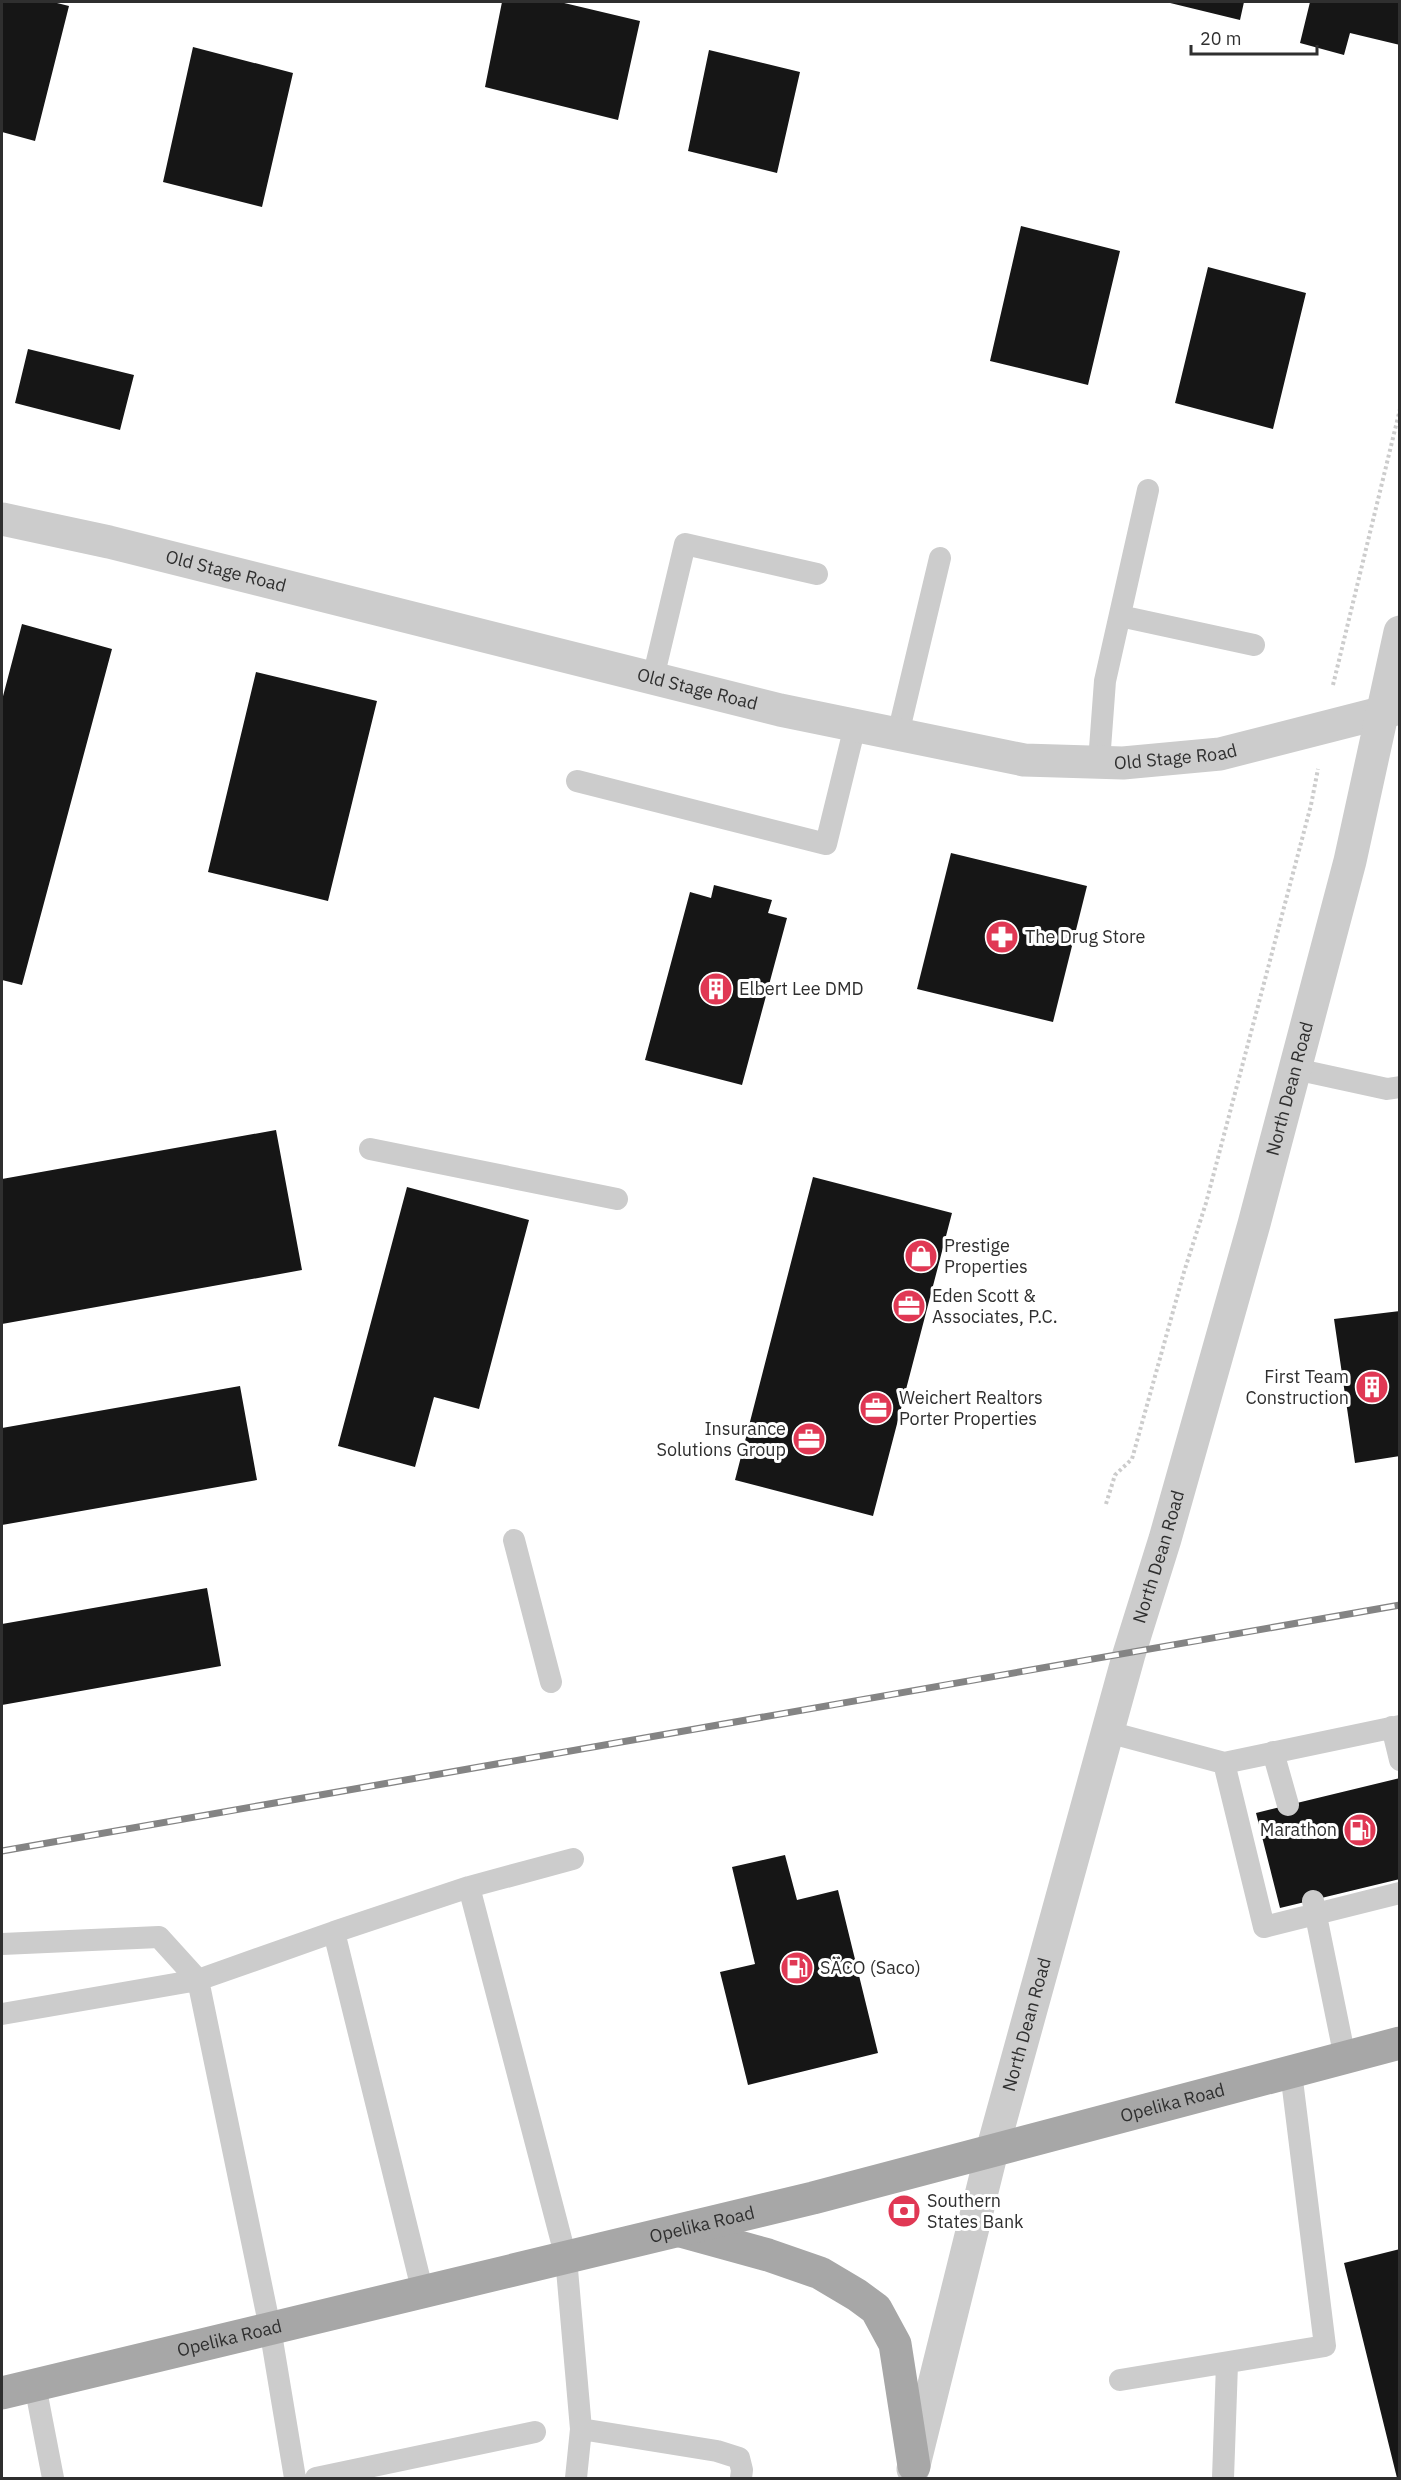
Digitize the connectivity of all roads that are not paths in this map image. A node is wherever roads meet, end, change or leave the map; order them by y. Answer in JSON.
{"nodes":[{"id":1,"x":1148,"y":490,"type":"dead end"},
{"id":2,"x":2,"y":519,"type":"edge"},
{"id":3,"x":940,"y":558,"type":"dead end"},
{"id":4,"x":817,"y":574,"type":"dead end"},
{"id":5,"x":1120,"y":616,"type":"junction"},
{"id":6,"x":1400,"y":632,"type":"edge"},
{"id":7,"x":1254,"y":645,"type":"dead end"},
{"id":8,"x":653,"y":678,"type":"junction"},
{"id":9,"x":1391,"y":710,"type":"edge"},
{"id":10,"x":855,"y":726,"type":"junction"},
{"id":11,"x":898,"y":734,"type":"junction"},
{"id":12,"x":1099,"y":762,"type":"junction"},
{"id":13,"x":577,"y":781,"type":"dead end"},
{"id":14,"x":1295,"y":1070,"type":"junction"},
{"id":15,"x":1400,"y":1087,"type":"edge"},
{"id":16,"x":370,"y":1149,"type":"dead end"},
{"id":17,"x":617,"y":1199,"type":"dead end"},
{"id":18,"x":514,"y":1540,"type":"dead end"},
{"id":19,"x":551,"y":1682,"type":"dead end"},
{"id":20,"x":1396,"y":1726,"type":"edge"},
{"id":21,"x":1108,"y":1732,"type":"junction"},
{"id":22,"x":1273,"y":1752,"type":"junction"},
{"id":23,"x":1400,"y":1760,"type":"edge"},
{"id":24,"x":1224,"y":1763,"type":"junction"},
{"id":25,"x":1288,"y":1805,"type":"dead end"},
{"id":26,"x":573,"y":1859,"type":"dead end"},
{"id":27,"x":469,"y":1887,"type":"junction"},
{"id":28,"x":1400,"y":1893,"type":"edge"},
{"id":29,"x":1314,"y":1907,"type":"junction"},
{"id":30,"x":333,"y":1932,"type":"junction"},
{"id":31,"x":2,"y":1944,"type":"edge"},
{"id":32,"x":198,"y":1980,"type":"junction"},
{"id":33,"x":2,"y":2014,"type":"edge"},
{"id":34,"x":1400,"y":2043,"type":"edge"},
{"id":35,"x":1345,"y":2058,"type":"junction"},
{"id":36,"x":1291,"y":2072,"type":"junction"},
{"id":37,"x":992,"y":2151,"type":"junction"},
{"id":38,"x":679,"y":2230,"type":"junction"},
{"id":39,"x":566,"y":2258,"type":"junction"},
{"id":40,"x":423,"y":2293,"type":"junction"},
{"id":41,"x":270,"y":2328,"type":"junction"},
{"id":42,"x":1227,"y":2364,"type":"junction"},
{"id":43,"x":1120,"y":2380,"type":"dead end"},
{"id":44,"x":35,"y":2385,"type":"junction"},
{"id":45,"x":2,"y":2393,"type":"edge"},
{"id":46,"x":581,"y":2429,"type":"junction"},
{"id":47,"x":535,"y":2432,"type":"dead end"},
{"id":48,"x":913,"y":2472,"type":"edge"},
{"id":49,"x":741,"y":2474,"type":"edge"},
{"id":50,"x":53,"y":2478,"type":"edge"},
{"id":51,"x":295,"y":2478,"type":"edge"},
{"id":52,"x":316,"y":2478,"type":"edge"},
{"id":53,"x":576,"y":2478,"type":"edge"},
{"id":54,"x":1223,"y":2478,"type":"edge"}],
"edges":[{"from":1,"to":5,"type":"lane"},
{"from":2,"to":8,"type":"street","name":"Old Stage Road"},
{"from":3,"to":11,"type":"lane"},
{"from":4,"to":8,"type":"lane"},
{"from":5,"to":7,"type":"lane"},
{"from":5,"to":12,"type":"lane"},
{"from":6,"to":9,"type":"street","name":"North Dean Road"},
{"from":8,"to":10,"type":"street","name":"Old Stage Road"},
{"from":9,"to":12,"type":"street","name":"Old Stage Road"},
{"from":9,"to":14,"type":"street","name":"North Dean Road"},
{"from":10,"to":11,"type":"street","name":"Old Stage Road"},
{"from":10,"to":13,"type":"lane"},
{"from":11,"to":12,"type":"street","name":"Old Stage Road"},
{"from":14,"to":15,"type":"lane"},
{"from":14,"to":21,"type":"street","name":"North Dean Road"},
{"from":16,"to":17,"type":"lane"},
{"from":18,"to":19,"type":"lane"},
{"from":20,"to":22,"type":"lane"},
{"from":20,"to":23,"type":"lane"},
{"from":21,"to":24,"type":"lane"},
{"from":21,"to":37,"type":"street","name":"North Dean Road"},
{"from":22,"to":24,"type":"lane"},
{"from":22,"to":25,"type":"lane"},
{"from":24,"to":29,"type":"lane"},
{"from":26,"to":27,"type":"lane"},
{"from":27,"to":30,"type":"lane"},
{"from":27,"to":39,"type":"lane"},
{"from":28,"to":29,"type":"lane"},
{"from":29,"to":35,"type":"lane"},
{"from":30,"to":32,"type":"lane"},
{"from":30,"to":40,"type":"lane"},
{"from":31,"to":32,"type":"lane"},
{"from":32,"to":33,"type":"lane"},
{"from":32,"to":41,"type":"lane"},
{"from":34,"to":35,"type":"main road","name":"Opelika Road"},
{"from":35,"to":36,"type":"main road","name":"Opelika Road"},
{"from":36,"to":37,"type":"main road","name":"Opelika Road"},
{"from":36,"to":42,"type":"lane"},
{"from":37,"to":38,"type":"main road","name":"Opelika Road"},
{"from":37,"to":48,"type":"street","name":"North Dean Road"},
{"from":38,"to":39,"type":"main road","name":"Opelika Road"},
{"from":38,"to":48,"type":"main road"},
{"from":39,"to":40,"type":"main road","name":"Opelika Road"},
{"from":39,"to":46,"type":"lane"},
{"from":40,"to":41,"type":"main road","name":"Opelika Road"},
{"from":41,"to":44,"type":"main road","name":"Opelika Road"},
{"from":41,"to":51,"type":"lane"},
{"from":42,"to":43,"type":"lane"},
{"from":42,"to":54,"type":"lane"},
{"from":44,"to":45,"type":"main road","name":"Opelika Road"},
{"from":44,"to":50,"type":"lane"},
{"from":46,"to":49,"type":"lane"},
{"from":46,"to":53,"type":"lane"},
{"from":47,"to":52,"type":"lane"}]}
